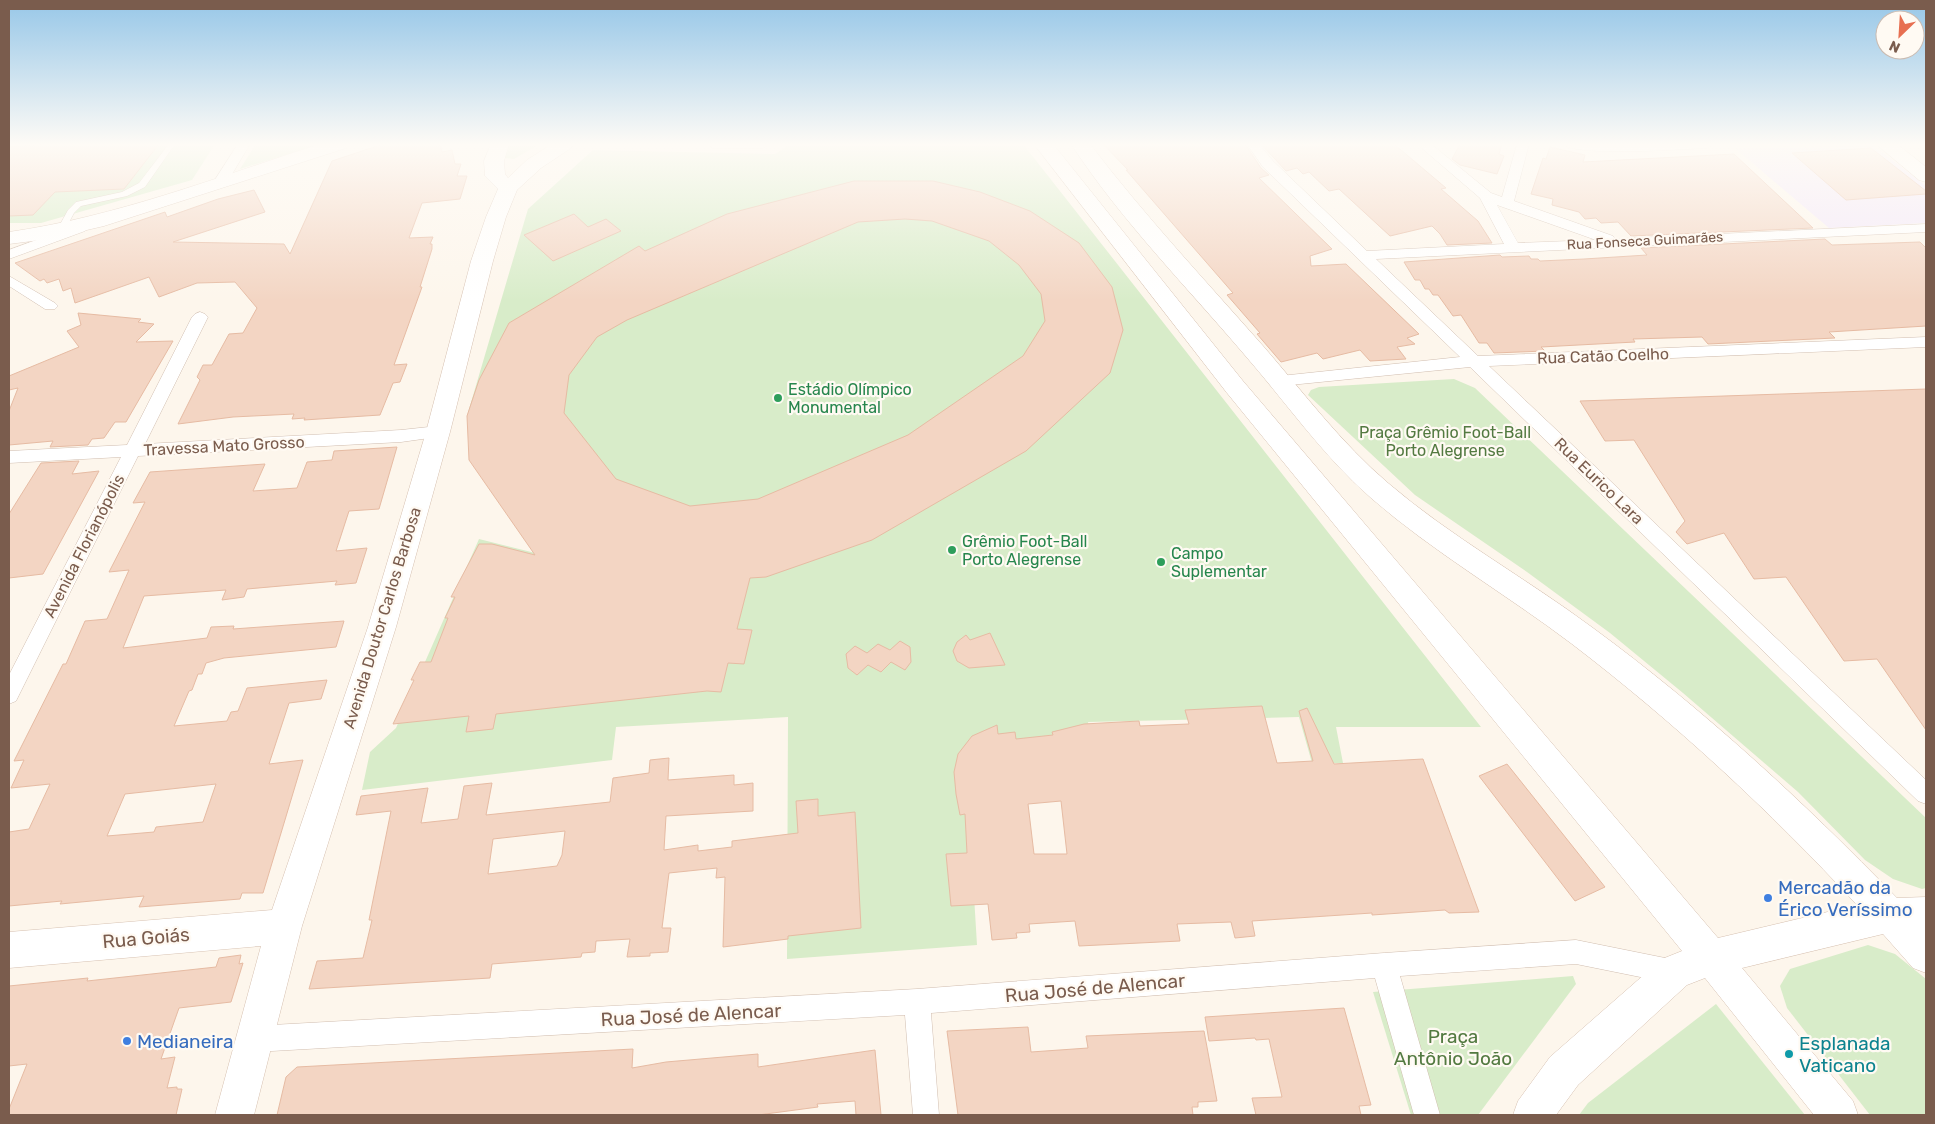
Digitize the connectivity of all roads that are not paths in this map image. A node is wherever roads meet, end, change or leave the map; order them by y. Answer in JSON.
{"nodes":[{"id":1,"x":113,"y":196,"type":"edge"},
{"id":2,"x":178,"y":196,"type":"edge"},
{"id":3,"x":505,"y":196,"type":"edge"},
{"id":4,"x":1085,"y":196,"type":"edge"},
{"id":5,"x":1121,"y":196,"type":"edge"},
{"id":6,"x":1302,"y":196,"type":"edge"},
{"id":7,"x":1486,"y":196,"type":"edge"},
{"id":8,"x":1487,"y":196,"type":"edge"},
{"id":9,"x":1509,"y":196,"type":"edge"},
{"id":10,"x":1507,"y":203,"type":"junction"},
{"id":11,"x":97,"y":222,"type":"junction"},
{"id":12,"x":1926,"y":228,"type":"edge"},
{"id":13,"x":62,"y":230,"type":"junction"},
{"id":14,"x":9,"y":238,"type":"edge"},
{"id":15,"x":1619,"y":243,"type":"junction"},
{"id":16,"x":1513,"y":247,"type":"junction"},
{"id":17,"x":9,"y":255,"type":"edge"},
{"id":18,"x":1363,"y":255,"type":"junction"},
{"id":19,"x":9,"y":280,"type":"edge"},
{"id":20,"x":50,"y":306,"type":"dead end"},
{"id":21,"x":200,"y":317,"type":"dead end"},
{"id":22,"x":1926,"y":342,"type":"edge"},
{"id":23,"x":1473,"y":361,"type":"junction"},
{"id":24,"x":1280,"y":381,"type":"junction"},
{"id":25,"x":438,"y":432,"type":"junction"},
{"id":26,"x":132,"y":451,"type":"junction"},
{"id":27,"x":9,"y":457,"type":"edge"},
{"id":28,"x":9,"y":695,"type":"edge"},
{"id":29,"x":1926,"y":794,"type":"edge"},
{"id":30,"x":1926,"y":914,"type":"edge"},
{"id":31,"x":1890,"y":915,"type":"junction"},
{"id":32,"x":284,"y":926,"type":"junction"},
{"id":33,"x":9,"y":950,"type":"edge"},
{"id":34,"x":1926,"y":955,"type":"edge"},
{"id":35,"x":1711,"y":958,"type":"junction"},
{"id":36,"x":1384,"y":965,"type":"junction"},
{"id":37,"x":1675,"y":972,"type":"junction"},
{"id":38,"x":917,"y":1002,"type":"junction"},
{"id":39,"x":254,"y":1039,"type":"junction"},
{"id":40,"x":234,"y":1115,"type":"edge"},
{"id":41,"x":926,"y":1115,"type":"edge"},
{"id":42,"x":1427,"y":1115,"type":"edge"},
{"id":43,"x":1532,"y":1115,"type":"edge"},
{"id":44,"x":1839,"y":1115,"type":"edge"}],
"edges":[{"from":1,"to":13,"type":"lane"},
{"from":2,"to":11,"type":"main road"},
{"from":3,"to":25,"type":"main road","name":"Avenida Doutor Carlos Barbosa"},
{"from":4,"to":35,"type":"main road"},
{"from":5,"to":24,"type":"main road"},
{"from":6,"to":18,"type":"street","name":"Rua Eurico Lara"},
{"from":7,"to":16,"type":"street"},
{"from":8,"to":10,"type":"street"},
{"from":9,"to":10,"type":"street"},
{"from":10,"to":15,"type":"street"},
{"from":11,"to":13,"type":"main road"},
{"from":11,"to":17,"type":"street"},
{"from":12,"to":15,"type":"street","name":"Rua Fonseca Guimarães"},
{"from":13,"to":14,"type":"main road"},
{"from":15,"to":16,"type":"street","name":"Rua Fonseca Guimarães"},
{"from":16,"to":18,"type":"street","name":"Rua Fonseca Guimarães"},
{"from":18,"to":23,"type":"street","name":"Rua Eurico Lara"},
{"from":19,"to":20,"type":"street"},
{"from":21,"to":26,"type":"street","name":"Avenida Florianópolis"},
{"from":22,"to":23,"type":"street","name":"Rua Catão Coelho"},
{"from":23,"to":24,"type":"street","name":"Rua Catão Coelho"},
{"from":23,"to":29,"type":"street","name":"Rua Eurico Lara"},
{"from":24,"to":31,"type":"main road"},
{"from":25,"to":26,"type":"street","name":"Travessa Mato Grosso"},
{"from":25,"to":32,"type":"main road","name":"Avenida Doutor Carlos Barbosa"},
{"from":26,"to":27,"type":"street","name":"Travessa Mato Grosso"},
{"from":26,"to":28,"type":"street","name":"Avenida Florianópolis"},
{"from":30,"to":31,"type":"main road"},
{"from":31,"to":34,"type":"main road"},
{"from":31,"to":35,"type":"main road"},
{"from":32,"to":33,"type":"main road","name":"Rua Goiás"},
{"from":32,"to":39,"type":"main road","name":"Avenida Doutor Carlos Barbosa"},
{"from":35,"to":37,"type":"main road"},
{"from":35,"to":44,"type":"main road"},
{"from":36,"to":37,"type":"street","name":"Rua José de Alencar"},
{"from":36,"to":38,"type":"street","name":"Rua José de Alencar"},
{"from":36,"to":42,"type":"street"},
{"from":37,"to":43,"type":"main road"},
{"from":38,"to":39,"type":"street","name":"Rua José de Alencar"},
{"from":38,"to":41,"type":"street"},
{"from":39,"to":40,"type":"main road","name":"Avenida Doutor Carlos Barbosa"}]}
